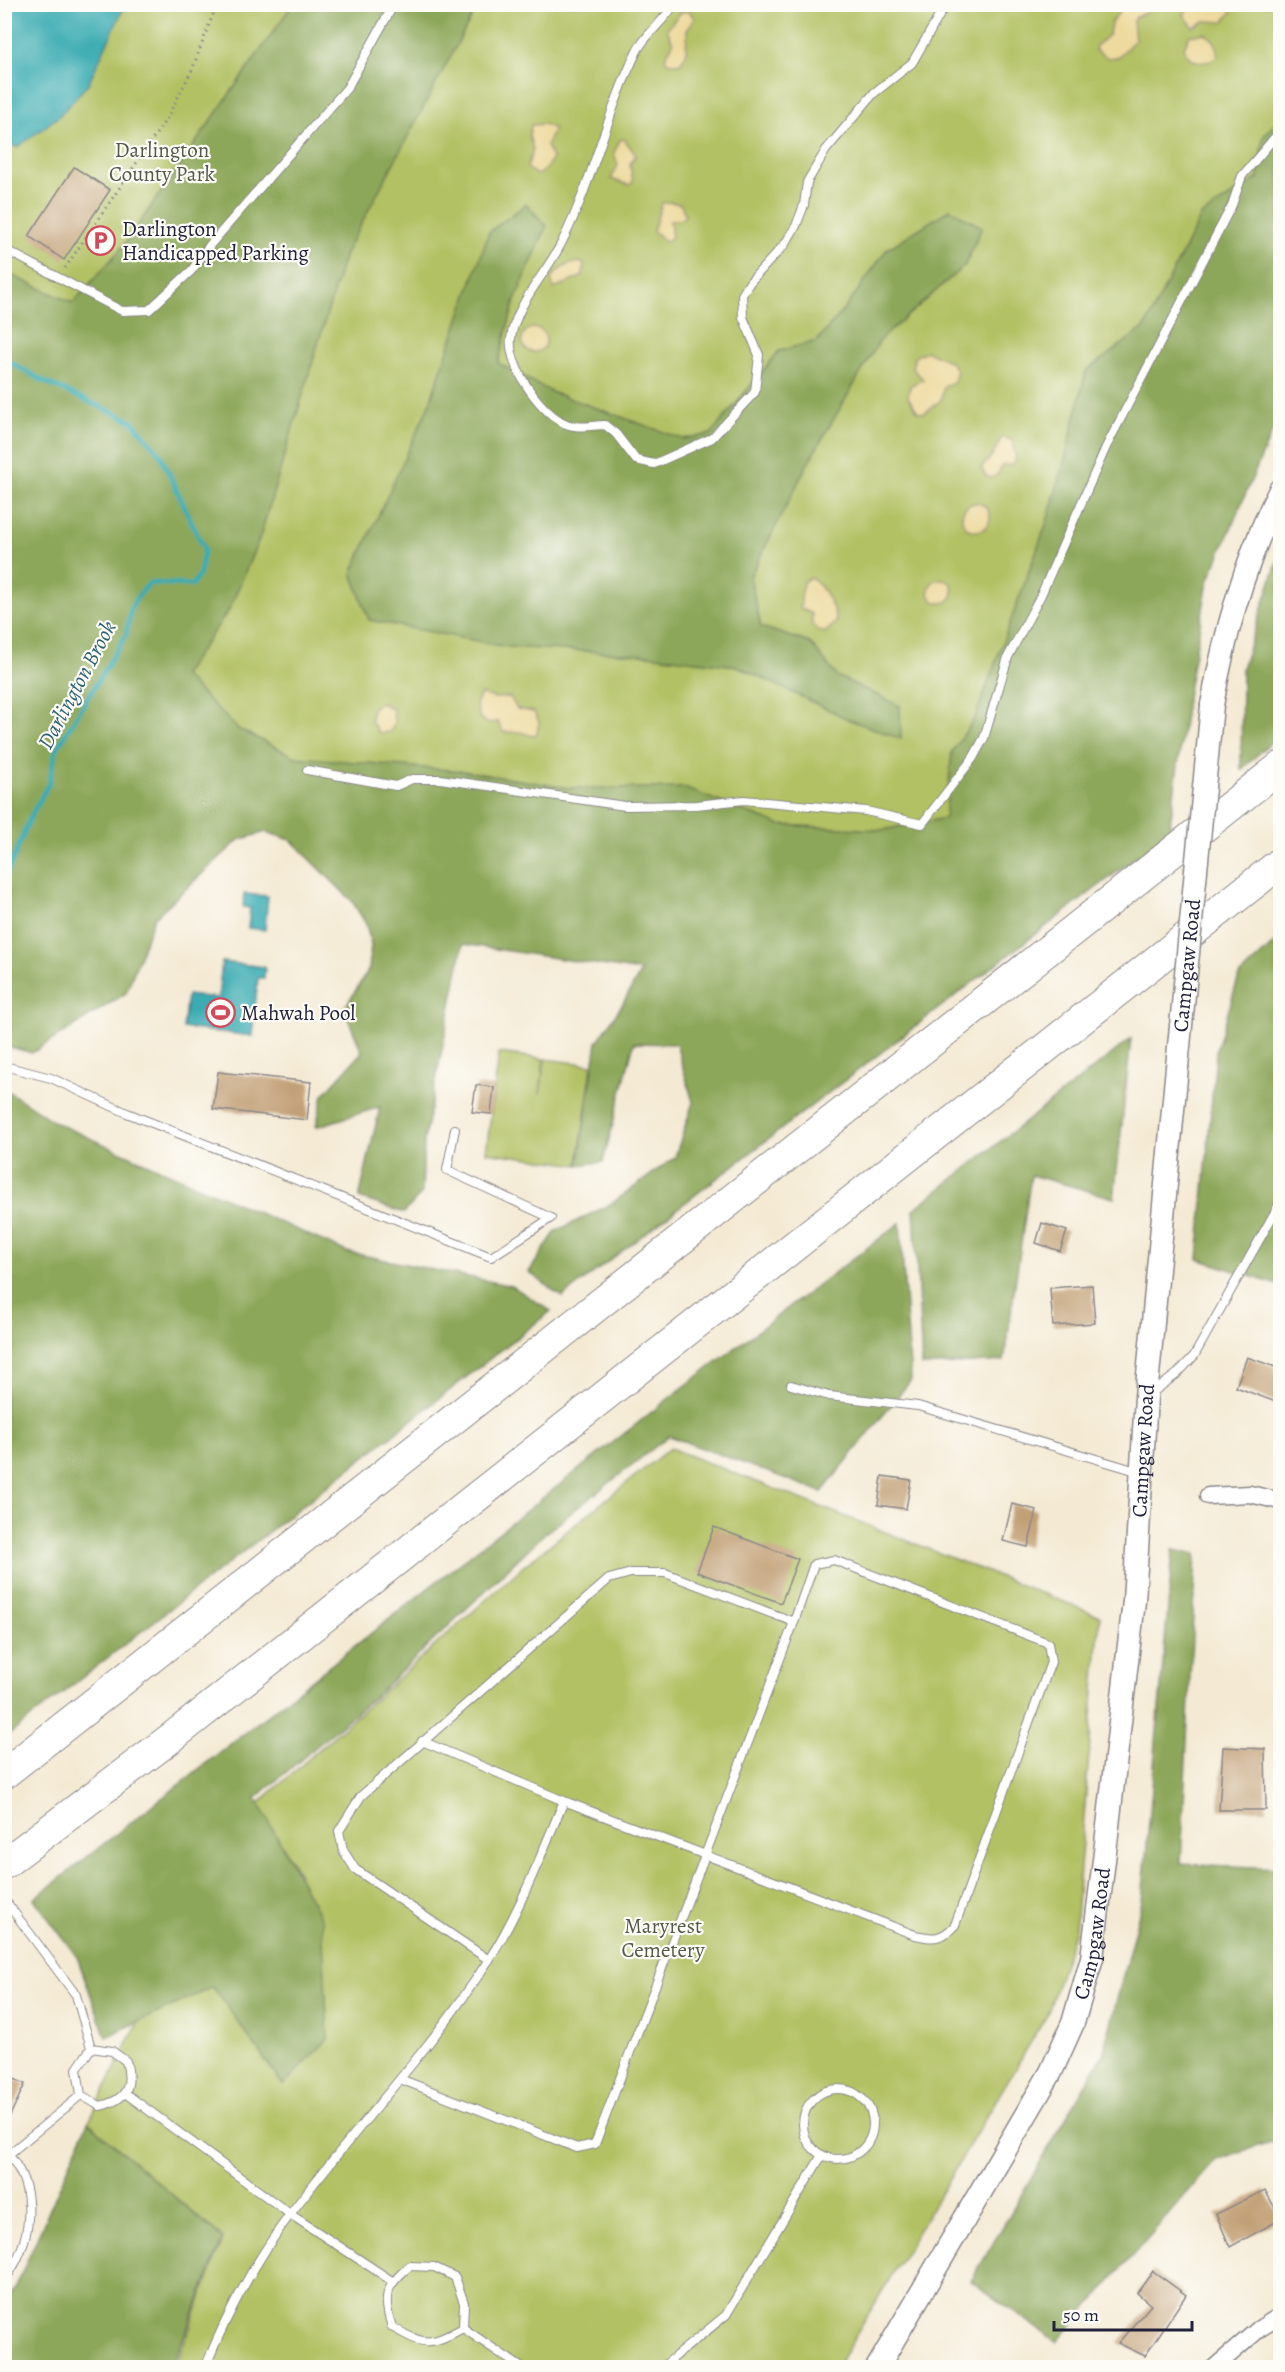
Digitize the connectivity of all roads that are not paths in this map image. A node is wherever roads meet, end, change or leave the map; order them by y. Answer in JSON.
{"nodes":[{"id":1,"x":394,"y":4,"type":"edge"},
{"id":2,"x":674,"y":4,"type":"edge"},
{"id":3,"x":946,"y":4,"type":"edge"},
{"id":4,"x":1281,"y":131,"type":"edge"},
{"id":5,"x":4,"y":249,"type":"edge"},
{"id":6,"x":1281,"y":490,"type":"edge"},
{"id":7,"x":1281,"y":767,"type":"edge"},
{"id":8,"x":308,"y":770,"type":"dead end"},
{"id":9,"x":1281,"y":863,"type":"edge"},
{"id":10,"x":4,"y":1066,"type":"edge"},
{"id":11,"x":455,"y":1130,"type":"dead end"},
{"id":12,"x":1281,"y":1203,"type":"edge"},
{"id":13,"x":791,"y":1385,"type":"dead end"},
{"id":14,"x":1146,"y":1397,"type":"junction"},
{"id":15,"x":1143,"y":1473,"type":"junction"},
{"id":16,"x":1208,"y":1496,"type":"dead end"},
{"id":17,"x":1281,"y":1501,"type":"edge"},
{"id":18,"x":794,"y":1622,"type":"junction"},
{"id":19,"x":422,"y":1741,"type":"junction"},
{"id":20,"x":4,"y":1774,"type":"edge"},
{"id":21,"x":564,"y":1801,"type":"junction"},
{"id":22,"x":707,"y":1854,"type":"junction"},
{"id":23,"x":4,"y":1864,"type":"edge"},
{"id":24,"x":4,"y":1899,"type":"edge"},
{"id":25,"x":489,"y":1960,"type":"junction"},
{"id":26,"x":91,"y":2048,"type":"junction"},
{"id":27,"x":400,"y":2079,"type":"junction"},
{"id":28,"x":125,"y":2093,"type":"junction"},
{"id":29,"x":81,"y":2095,"type":"junction"},
{"id":30,"x":7,"y":2152,"type":"edge"},
{"id":31,"x":822,"y":2155,"type":"junction"},
{"id":32,"x":290,"y":2214,"type":"junction"},
{"id":33,"x":4,"y":2280,"type":"edge"},
{"id":34,"x":392,"y":2281,"type":"junction"},
{"id":35,"x":1281,"y":2316,"type":"edge"},
{"id":36,"x":463,"y":2328,"type":"junction"},
{"id":37,"x":205,"y":2367,"type":"edge"},
{"id":38,"x":522,"y":2367,"type":"edge"},
{"id":39,"x":662,"y":2367,"type":"edge"},
{"id":40,"x":877,"y":2367,"type":"edge"},
{"id":41,"x":1215,"y":2367,"type":"edge"}],
"edges":[{"from":1,"to":5,"type":"lane"},
{"from":2,"to":3,"type":"lane"},
{"from":4,"to":8,"type":"lane"},
{"from":6,"to":14,"type":"main road","name":"Campgaw Road","bridge":true},
{"from":7,"to":20,"type":"highway"},
{"from":9,"to":23,"type":"highway"},
{"from":10,"to":11,"type":"lane"},
{"from":12,"to":14,"type":"lane"},
{"from":13,"to":15,"type":"lane"},
{"from":14,"to":15,"type":"main road","name":"Campgaw Road"},
{"from":15,"to":40,"type":"main road","name":"Campgaw Road"},
{"from":16,"to":17,"type":"street"},
{"from":18,"to":19,"type":"lane"},
{"from":18,"to":22,"type":"lane"},
{"from":18,"to":22,"type":"lane"},
{"from":19,"to":21,"type":"lane"},
{"from":19,"to":25,"type":"lane"},
{"from":21,"to":22,"type":"lane"},
{"from":21,"to":25,"type":"lane"},
{"from":22,"to":27,"type":"lane"},
{"from":24,"to":26,"type":"lane"},
{"from":25,"to":27,"type":"lane"},
{"from":26,"to":28,"type":"lane"},
{"from":26,"to":29,"type":"lane"},
{"from":27,"to":32,"type":"lane"},
{"from":28,"to":29,"type":"lane"},
{"from":28,"to":32,"type":"lane"},
{"from":29,"to":30,"type":"lane"},
{"from":30,"to":33,"type":"lane"},
{"from":31,"to":31,"type":"lane"},
{"from":31,"to":39,"type":"lane"},
{"from":32,"to":34,"type":"lane"},
{"from":32,"to":37,"type":"lane"},
{"from":34,"to":36,"type":"lane"},
{"from":34,"to":36,"type":"lane"},
{"from":35,"to":41,"type":"street"},
{"from":36,"to":38,"type":"lane"}]}
